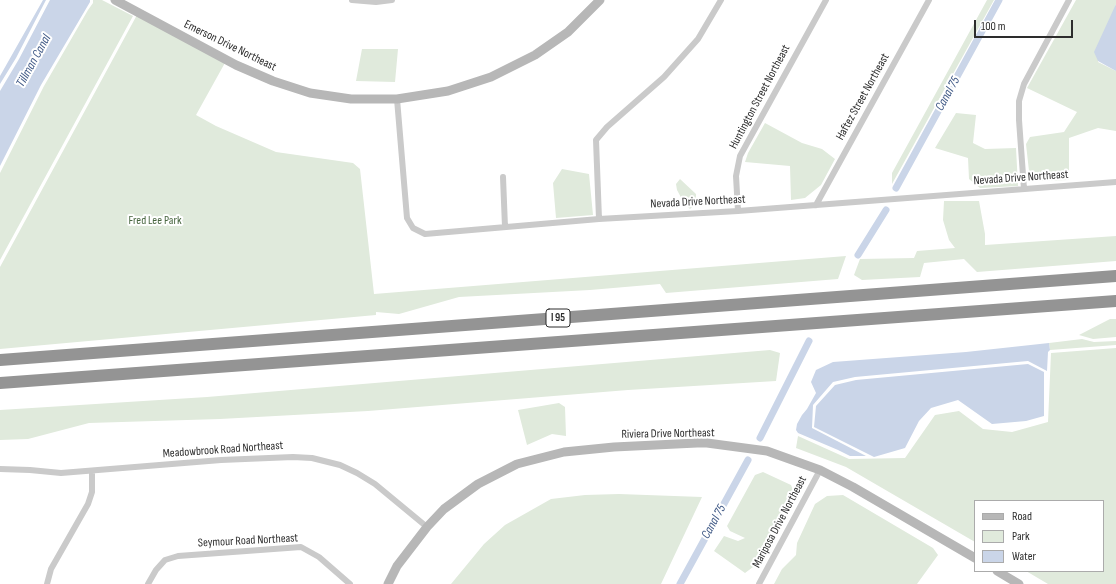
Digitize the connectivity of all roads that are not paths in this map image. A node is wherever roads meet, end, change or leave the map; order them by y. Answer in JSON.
{"nodes":[{"id":1,"x":115,"y":0,"type":"edge"},
{"id":2,"x":352,"y":0,"type":"edge"},
{"id":3,"x":392,"y":0,"type":"edge"},
{"id":4,"x":600,"y":0,"type":"edge"},
{"id":5,"x":721,"y":0,"type":"edge"},
{"id":6,"x":826,"y":0,"type":"edge"},
{"id":7,"x":929,"y":0,"type":"edge"},
{"id":8,"x":1069,"y":0,"type":"edge"},
{"id":9,"x":397,"y":99,"type":"junction"},
{"id":10,"x":503,"y":177,"type":"dead end"},
{"id":11,"x":1116,"y":182,"type":"edge"},
{"id":12,"x":1024,"y":189,"type":"junction"},
{"id":13,"x":816,"y":205,"type":"junction"},
{"id":14,"x":738,"y":211,"type":"junction"},
{"id":15,"x":599,"y":219,"type":"junction"},
{"id":16,"x":505,"y":227,"type":"junction"},
{"id":17,"x":1116,"y":276,"type":"edge"},
{"id":18,"x":1116,"y":301,"type":"edge"},
{"id":19,"x":0,"y":360,"type":"edge"},
{"id":20,"x":0,"y":383,"type":"edge"},
{"id":21,"x":0,"y":469,"type":"edge"},
{"id":22,"x":820,"y":470,"type":"junction"},
{"id":23,"x":92,"y":471,"type":"junction"},
{"id":24,"x":427,"y":527,"type":"junction"},
{"id":25,"x":974,"y":557,"type":"edge"},
{"id":26,"x":999,"y":572,"type":"edge"},
{"id":27,"x":47,"y":584,"type":"edge"},
{"id":28,"x":148,"y":584,"type":"edge"},
{"id":29,"x":350,"y":584,"type":"edge"},
{"id":30,"x":388,"y":584,"type":"edge"},
{"id":31,"x":759,"y":584,"type":"edge"},
{"id":32,"x":1019,"y":584,"type":"edge"}],
"edges":[{"from":1,"to":9,"type":"street","name":"Emerson Drive Northeast"},
{"from":2,"to":3,"type":"street"},
{"from":4,"to":9,"type":"street","name":"Emerson Drive Northeast"},
{"from":5,"to":15,"type":"street"},
{"from":6,"to":14,"type":"street","name":"Huntington Street Northeast"},
{"from":7,"to":13,"type":"street","name":"Haftez Street Northeast"},
{"from":8,"to":12,"type":"street"},
{"from":9,"to":16,"type":"street","name":"Nevada Drive Northeast"},
{"from":10,"to":16,"type":"street"},
{"from":11,"to":12,"type":"street","name":"Nevada Drive Northeast"},
{"from":12,"to":13,"type":"street","name":"Nevada Drive Northeast"},
{"from":13,"to":14,"type":"street","name":"Nevada Drive Northeast"},
{"from":14,"to":15,"type":"street","name":"Nevada Drive Northeast"},
{"from":15,"to":16,"type":"street","name":"Nevada Drive Northeast"},
{"from":17,"to":19,"type":"highway","number":"I 95"},
{"from":18,"to":20,"type":"highway","number":"I 95"},
{"from":21,"to":23,"type":"street","name":"Meadowbrook Road Northeast"},
{"from":22,"to":24,"type":"street","name":"Riviera Drive Northeast"},
{"from":22,"to":25,"type":"street","name":"Riviera Drive Northeast"},
{"from":22,"to":31,"type":"street","name":"Mariposa Drive Northeast"},
{"from":23,"to":24,"type":"street","name":"Meadowbrook Road Northeast"},
{"from":23,"to":27,"type":"street"},
{"from":24,"to":30,"type":"street","name":"Riviera Drive Northeast"},
{"from":26,"to":32,"type":"street"},
{"from":28,"to":29,"type":"street","name":"Seymour Road Northeast"}]}
